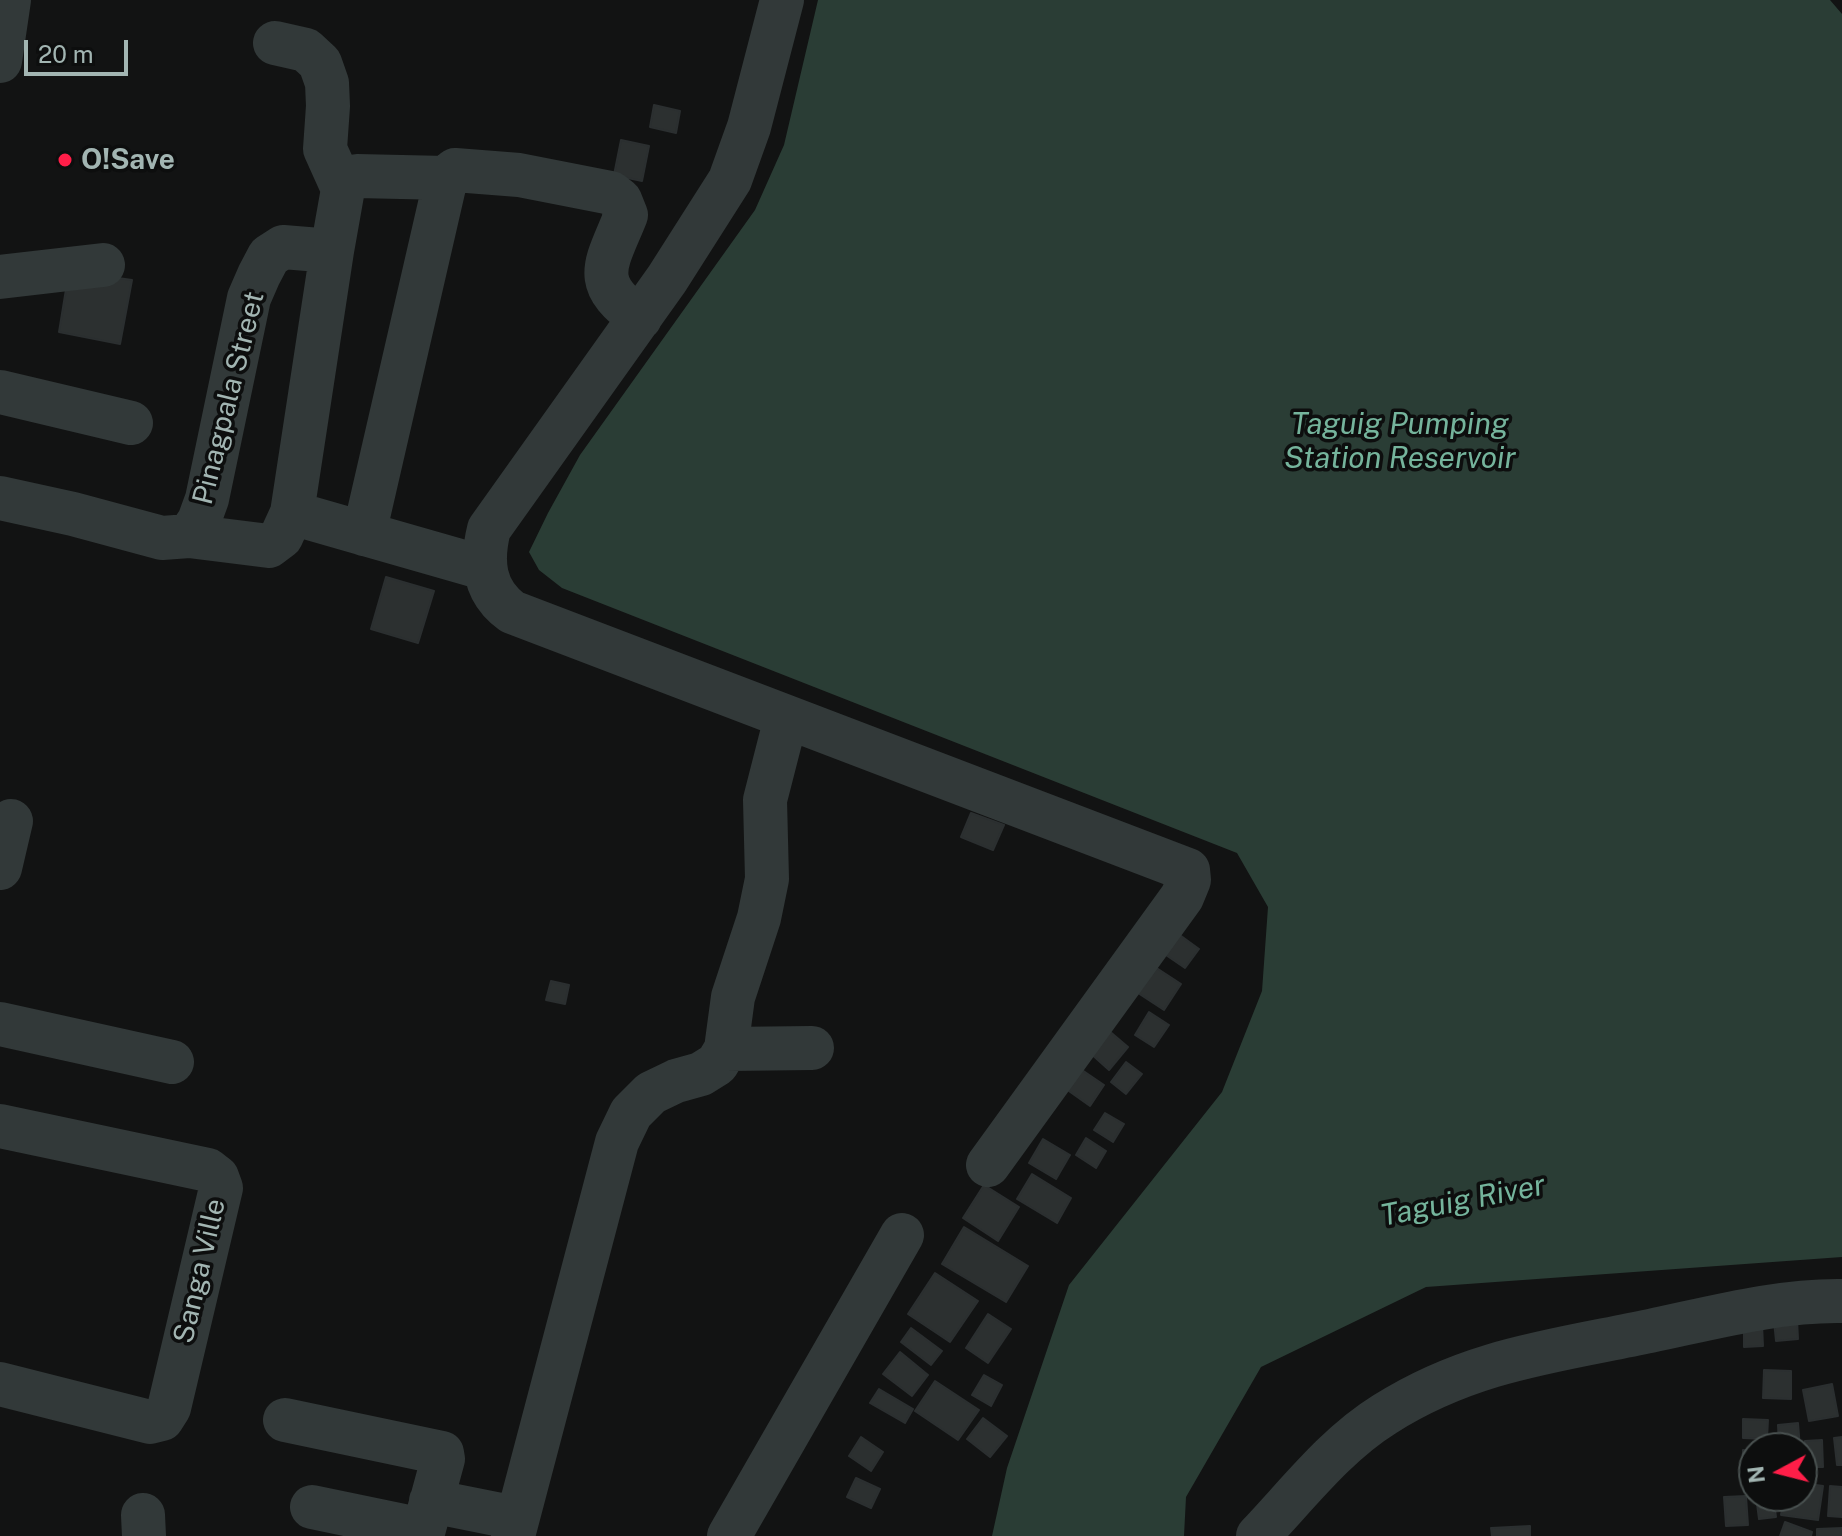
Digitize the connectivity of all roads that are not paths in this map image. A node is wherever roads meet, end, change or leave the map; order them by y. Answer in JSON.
{"nodes":[{"id":1,"x":9,"y":0,"type":"edge"},
{"id":2,"x":782,"y":0,"type":"edge"},
{"id":3,"x":275,"y":43,"type":"dead end"},
{"id":4,"x":0,"y":61,"type":"edge"},
{"id":5,"x":446,"y":178,"type":"junction"},
{"id":6,"x":343,"y":189,"type":"junction"},
{"id":7,"x":332,"y":251,"type":"junction"},
{"id":8,"x":103,"y":265,"type":"dead end"},
{"id":9,"x":0,"y":277,"type":"edge"},
{"id":10,"x":640,"y":318,"type":"junction"},
{"id":11,"x":0,"y":392,"type":"edge"},
{"id":12,"x":131,"y":423,"type":"dead end"},
{"id":13,"x":0,"y":498,"type":"edge"},
{"id":14,"x":292,"y":513,"type":"junction"},
{"id":15,"x":364,"y":534,"type":"junction"},
{"id":16,"x":189,"y":536,"type":"junction"},
{"id":17,"x":484,"y":568,"type":"junction"},
{"id":18,"x":786,"y":718,"type":"junction"},
{"id":19,"x":11,"y":821,"type":"dead end"},
{"id":20,"x":0,"y":868,"type":"edge"},
{"id":21,"x":0,"y":1024,"type":"edge"},
{"id":22,"x":812,"y":1048,"type":"dead end"},
{"id":23,"x":726,"y":1049,"type":"junction"},
{"id":24,"x":172,"y":1062,"type":"dead end"},
{"id":25,"x":0,"y":1126,"type":"edge"},
{"id":26,"x":988,"y":1165,"type":"dead end"},
{"id":27,"x":902,"y":1235,"type":"dead end"},
{"id":28,"x":1842,"y":1301,"type":"edge"},
{"id":29,"x":0,"y":1384,"type":"edge"},
{"id":30,"x":285,"y":1420,"type":"dead end"},
{"id":31,"x":312,"y":1507,"type":"dead end"},
{"id":32,"x":426,"y":1522,"type":"edge"},
{"id":33,"x":514,"y":1527,"type":"edge"},
{"id":34,"x":729,"y":1536,"type":"edge"},
{"id":35,"x":1258,"y":1536,"type":"edge"}],
"edges":[{"from":1,"to":4,"type":"street"},
{"from":2,"to":10,"type":"street"},
{"from":3,"to":6,"type":"street"},
{"from":5,"to":6,"type":"street"},
{"from":5,"to":10,"type":"street"},
{"from":5,"to":15,"type":"street"},
{"from":6,"to":7,"type":"street"},
{"from":7,"to":14,"type":"street"},
{"from":7,"to":16,"type":"street","name":"Pinagpala Street"},
{"from":8,"to":9,"type":"street"},
{"from":10,"to":17,"type":"street"},
{"from":11,"to":12,"type":"street"},
{"from":13,"to":16,"type":"street","name":"Pinagpala Street"},
{"from":14,"to":15,"type":"street"},
{"from":14,"to":16,"type":"street"},
{"from":15,"to":17,"type":"street"},
{"from":17,"to":18,"type":"street"},
{"from":18,"to":23,"type":"street"},
{"from":18,"to":26,"type":"street"},
{"from":19,"to":20,"type":"street"},
{"from":21,"to":24,"type":"street"},
{"from":22,"to":23,"type":"street"},
{"from":23,"to":33,"type":"street"},
{"from":25,"to":29,"type":"street","name":"Sanga Ville"},
{"from":27,"to":34,"type":"street"},
{"from":28,"to":35,"type":"street"},
{"from":30,"to":32,"type":"street"},
{"from":31,"to":32,"type":"street"},
{"from":32,"to":33,"type":"street"}]}
